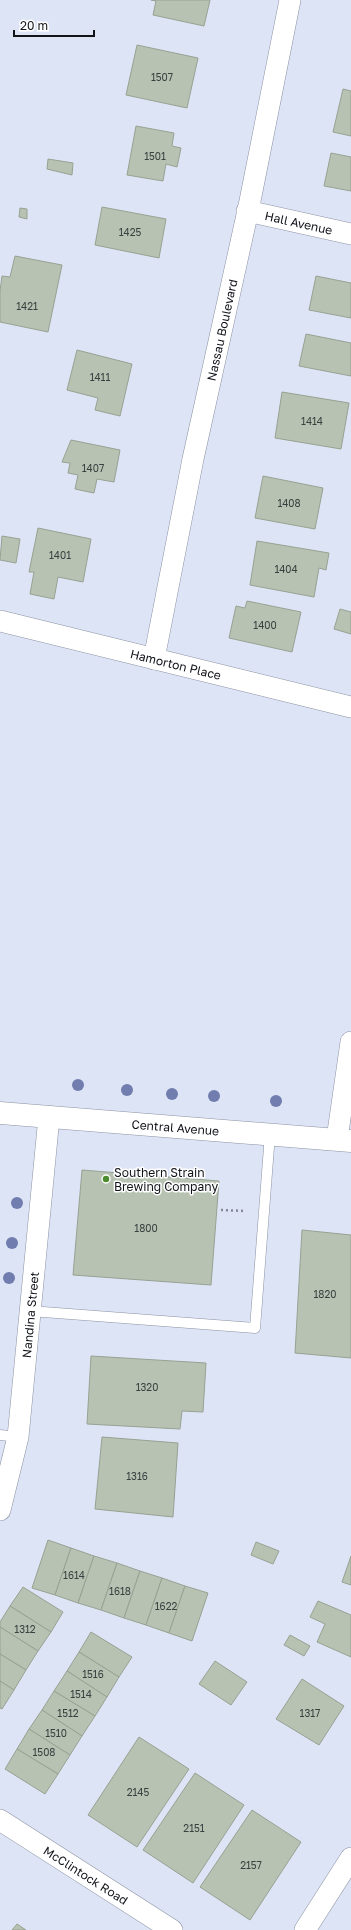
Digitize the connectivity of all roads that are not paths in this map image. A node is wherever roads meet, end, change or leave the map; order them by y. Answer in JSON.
{"nodes":[{"id":1,"x":290,"y":0,"type":"edge"},
{"id":2,"x":247,"y":211,"type":"junction"},
{"id":3,"x":351,"y":234,"type":"edge"},
{"id":4,"x":0,"y":621,"type":"edge"},
{"id":5,"x":154,"y":659,"type":"junction"},
{"id":6,"x":351,"y":707,"type":"edge"},
{"id":7,"x":351,"y":1042,"type":"edge"},
{"id":8,"x":0,"y":1113,"type":"edge"},
{"id":9,"x":49,"y":1117,"type":"junction"},
{"id":10,"x":270,"y":1134,"type":"junction"},
{"id":11,"x":344,"y":1140,"type":"edge"},
{"id":12,"x":30,"y":1311,"type":"junction"},
{"id":13,"x":9,"y":1436,"type":"edge"},
{"id":14,"x":0,"y":1510,"type":"edge"},
{"id":15,"x":0,"y":1820,"type":"edge"},
{"id":16,"x":351,"y":1858,"type":"edge"},
{"id":17,"x":172,"y":1930,"type":"edge"},
{"id":18,"x":305,"y":1930,"type":"edge"}],
"edges":[{"from":1,"to":2,"type":"street","name":"Nassau Boulevard"},
{"from":2,"to":3,"type":"street","name":"Hall Avenue"},
{"from":2,"to":5,"type":"street","name":"Nassau Boulevard"},
{"from":4,"to":5,"type":"street","name":"Hamorton Place"},
{"from":5,"to":6,"type":"street","name":"Hamorton Place"},
{"from":7,"to":11,"type":"street"},
{"from":8,"to":9,"type":"main road","name":"Central Avenue"},
{"from":9,"to":10,"type":"main road","name":"Central Avenue"},
{"from":9,"to":12,"type":"street","name":"Nandina Street"},
{"from":10,"to":11,"type":"main road","name":"Central Avenue"},
{"from":10,"to":12,"type":"lane"},
{"from":12,"to":13,"type":"street","name":"Nandina Street"},
{"from":13,"to":14,"type":"street","name":"Nandina Street"},
{"from":15,"to":17,"type":"street","name":"McClintock Road"},
{"from":16,"to":18,"type":"street"}]}
